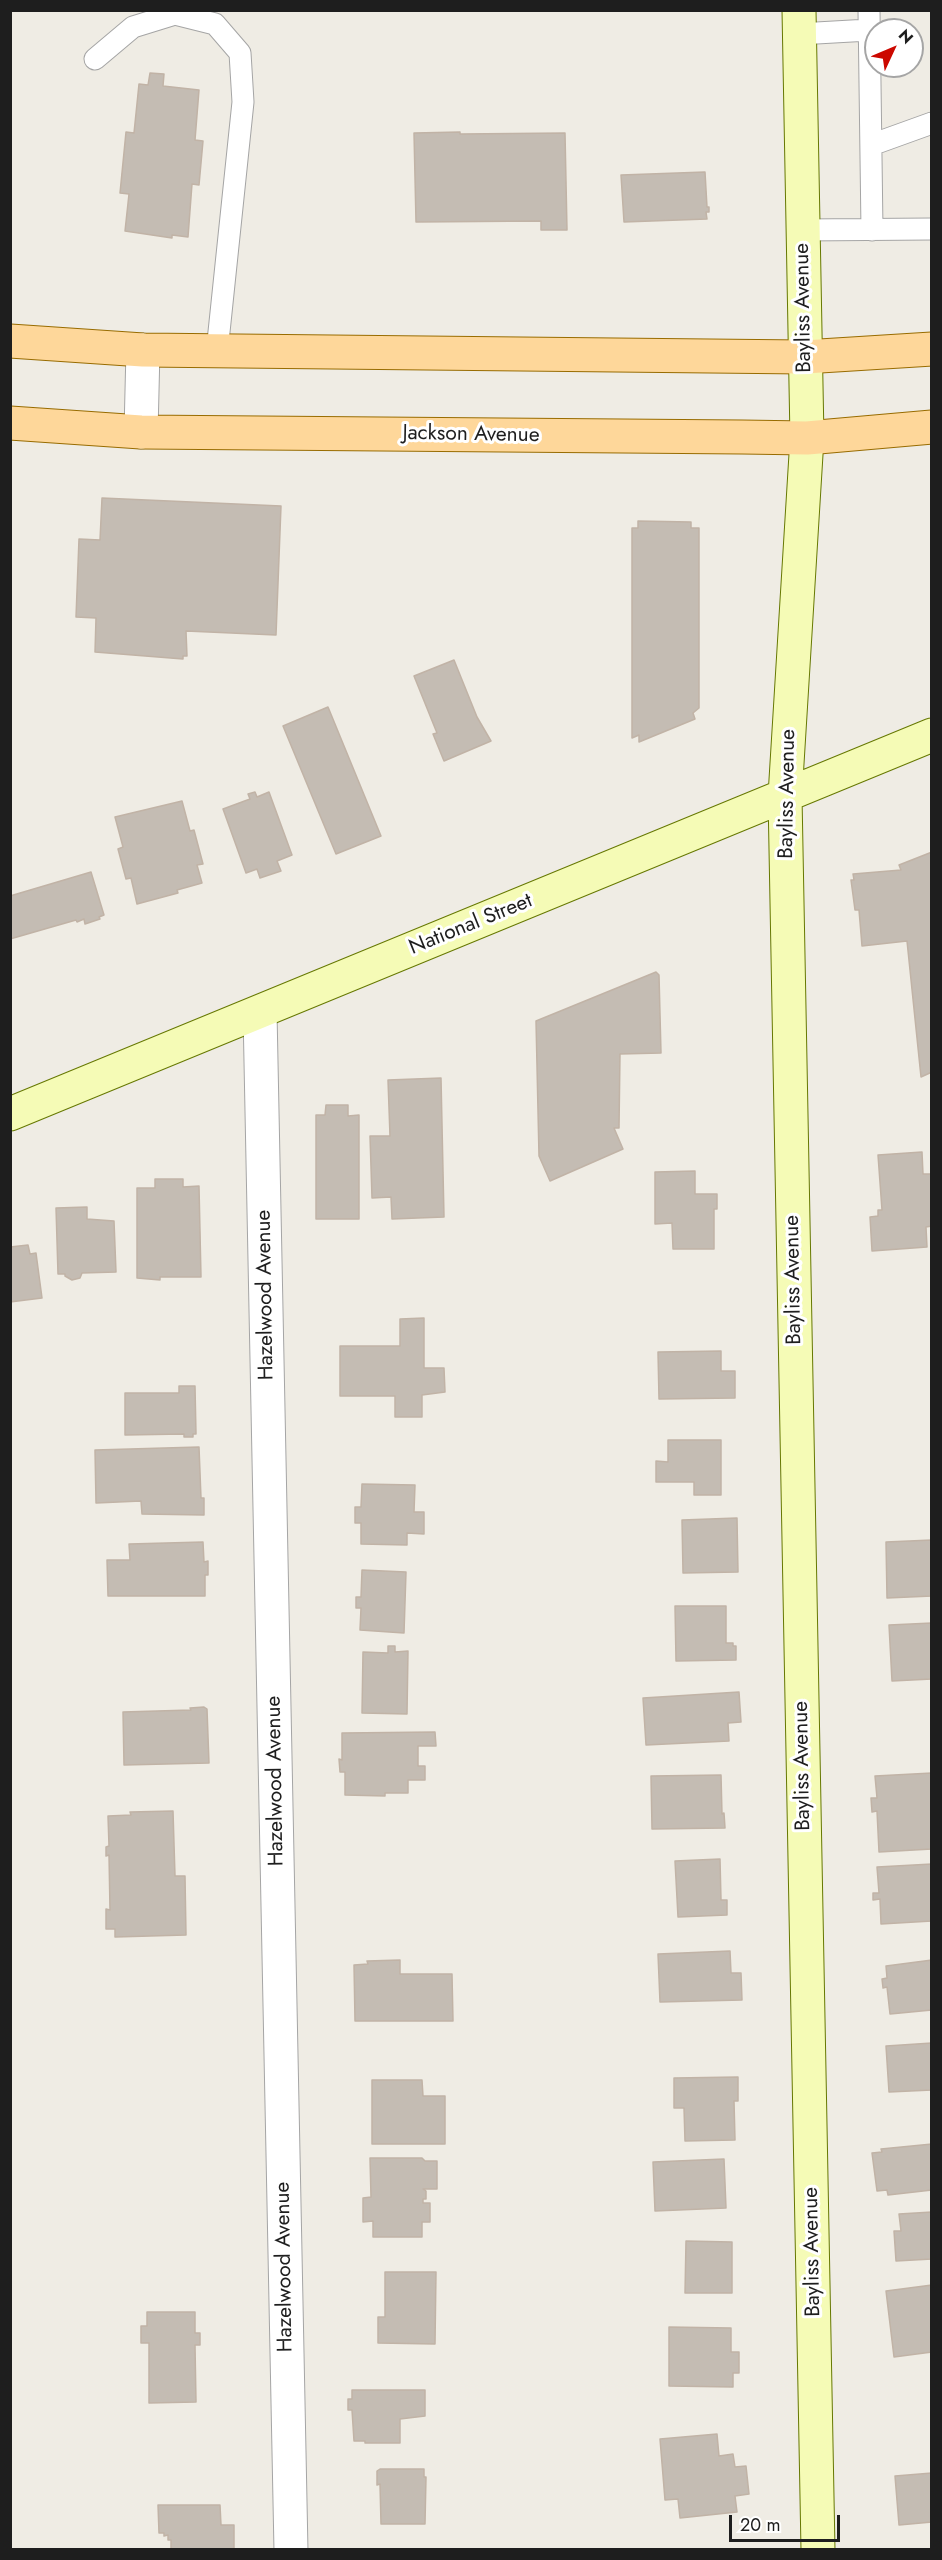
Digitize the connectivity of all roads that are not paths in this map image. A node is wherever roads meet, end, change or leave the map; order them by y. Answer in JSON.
{"nodes":[{"id":1,"x":864,"y":20,"type":"edge"},
{"id":2,"x":799,"y":22,"type":"edge"},
{"id":3,"x":95,"y":58,"type":"dead end"},
{"id":4,"x":870,"y":78,"type":"edge"},
{"id":5,"x":932,"y":123,"type":"edge"},
{"id":6,"x":871,"y":145,"type":"junction"},
{"id":7,"x":932,"y":229,"type":"edge"},
{"id":8,"x":802,"y":230,"type":"junction"},
{"id":9,"x":872,"y":230,"type":"junction"},
{"id":10,"x":10,"y":341,"type":"edge"},
{"id":11,"x":932,"y":349,"type":"edge"},
{"id":12,"x":143,"y":350,"type":"junction"},
{"id":13,"x":217,"y":351,"type":"junction"},
{"id":14,"x":804,"y":357,"type":"junction"},
{"id":15,"x":10,"y":423,"type":"edge"},
{"id":16,"x":932,"y":427,"type":"edge"},
{"id":17,"x":141,"y":432,"type":"junction"},
{"id":18,"x":807,"y":438,"type":"junction"},
{"id":19,"x":932,"y":735,"type":"edge"},
{"id":20,"x":785,"y":796,"type":"junction"},
{"id":21,"x":261,"y":1012,"type":"junction"},
{"id":22,"x":10,"y":1114,"type":"edge"},
{"id":23,"x":291,"y":2550,"type":"edge"},
{"id":24,"x":818,"y":2550,"type":"edge"}],
"edges":[{"from":1,"to":2,"type":"lane"},
{"from":2,"to":8,"type":"street","name":"Bayliss Avenue"},
{"from":3,"to":13,"type":"lane"},
{"from":4,"to":6,"type":"lane"},
{"from":5,"to":6,"type":"lane"},
{"from":6,"to":9,"type":"lane"},
{"from":7,"to":9,"type":"lane"},
{"from":8,"to":9,"type":"lane"},
{"from":8,"to":14,"type":"street","name":"Bayliss Avenue"},
{"from":10,"to":12,"type":"main road"},
{"from":11,"to":14,"type":"main road"},
{"from":12,"to":13,"type":"main road"},
{"from":12,"to":17,"type":"street"},
{"from":13,"to":14,"type":"main road"},
{"from":14,"to":18,"type":"street","name":"Bayliss Avenue"},
{"from":15,"to":17,"type":"main road","name":"Jackson Avenue"},
{"from":16,"to":18,"type":"main road","name":"Jackson Avenue"},
{"from":17,"to":18,"type":"main road","name":"Jackson Avenue"},
{"from":18,"to":20,"type":"street","name":"Bayliss Avenue"},
{"from":19,"to":20,"type":"street","name":"National Street"},
{"from":20,"to":21,"type":"street","name":"National Street"},
{"from":20,"to":24,"type":"street","name":"Bayliss Avenue"},
{"from":21,"to":22,"type":"street","name":"National Street"},
{"from":21,"to":23,"type":"street","name":"Hazelwood Avenue"}]}
